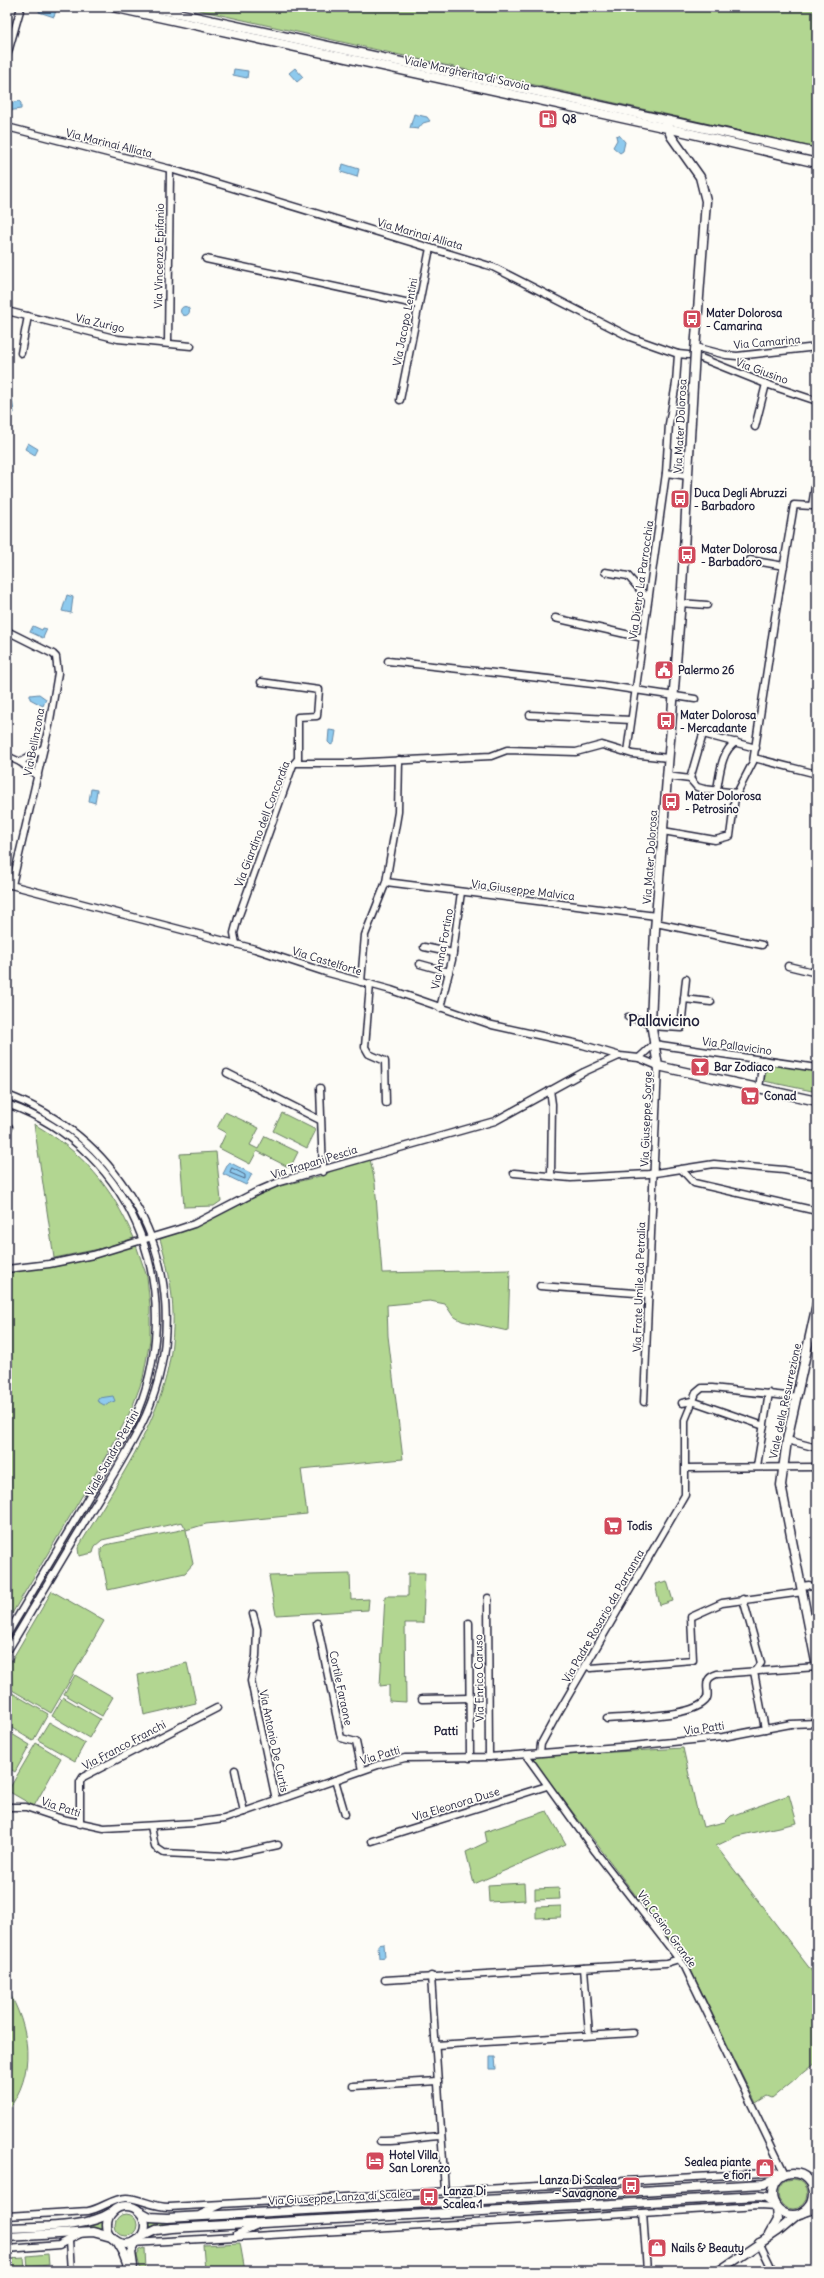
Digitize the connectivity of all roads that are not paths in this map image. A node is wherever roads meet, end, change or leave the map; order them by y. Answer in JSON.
{"nodes":[{"id":1,"x":21,"y":7,"type":"edge"},
{"id":2,"x":112,"y":7,"type":"edge"},
{"id":3,"x":150,"y":7,"type":"edge"},
{"id":4,"x":7,"y":56,"type":"edge"},
{"id":5,"x":662,"y":118,"type":"junction"},
{"id":6,"x":673,"y":121,"type":"junction"},
{"id":7,"x":7,"y":127,"type":"edge"},
{"id":8,"x":667,"y":128,"type":"junction"},
{"id":9,"x":817,"y":153,"type":"edge"},
{"id":10,"x":817,"y":163,"type":"edge"},
{"id":11,"x":170,"y":169,"type":"junction"},
{"id":12,"x":430,"y":248,"type":"junction"},
{"id":13,"x":206,"y":259,"type":"dead end"},
{"id":14,"x":419,"y":305,"type":"junction"},
{"id":15,"x":7,"y":311,"type":"edge"},
{"id":16,"x":28,"y":316,"type":"junction"},
{"id":17,"x":168,"y":342,"type":"junction"},
{"id":18,"x":191,"y":346,"type":"dead end"},
{"id":19,"x":817,"y":347,"type":"edge"},
{"id":20,"x":693,"y":351,"type":"junction"},
{"id":21,"x":21,"y":353,"type":"dead end"},
{"id":22,"x":678,"y":354,"type":"junction"},
{"id":23,"x":702,"y":358,"type":"dead end"},
{"id":24,"x":766,"y":384,"type":"junction"},
{"id":25,"x":400,"y":400,"type":"dead end"},
{"id":26,"x":817,"y":401,"type":"edge"},
{"id":27,"x":756,"y":428,"type":"dead end"},
{"id":28,"x":666,"y":473,"type":"junction"},
{"id":29,"x":817,"y":474,"type":"edge"},
{"id":30,"x":688,"y":476,"type":"junction"},
{"id":31,"x":750,"y":560,"type":"dead end"},
{"id":32,"x":784,"y":566,"type":"junction"},
{"id":33,"x":605,"y":572,"type":"dead end"},
{"id":34,"x":648,"y":599,"type":"junction"},
{"id":35,"x":680,"y":603,"type":"junction"},
{"id":36,"x":707,"y":605,"type":"dead end"},
{"id":37,"x":555,"y":618,"type":"dead end"},
{"id":38,"x":7,"y":630,"type":"edge"},
{"id":39,"x":643,"y":638,"type":"junction"},
{"id":40,"x":388,"y":661,"type":"dead end"},
{"id":41,"x":261,"y":682,"type":"dead end"},
{"id":42,"x":635,"y":689,"type":"junction"},
{"id":43,"x":673,"y":695,"type":"junction"},
{"id":44,"x":695,"y":698,"type":"dead end"},
{"id":45,"x":530,"y":715,"type":"dead end"},
{"id":46,"x":631,"y":720,"type":"junction"},
{"id":47,"x":736,"y":742,"type":"junction"},
{"id":48,"x":44,"y":748,"type":"junction"},
{"id":49,"x":756,"y":748,"type":"junction"},
{"id":50,"x":627,"y":752,"type":"junction"},
{"id":51,"x":7,"y":756,"type":"edge"},
{"id":52,"x":668,"y":758,"type":"junction"},
{"id":53,"x":399,"y":760,"type":"junction"},
{"id":54,"x":754,"y":760,"type":"junction"},
{"id":55,"x":20,"y":762,"type":"junction"},
{"id":56,"x":295,"y":763,"type":"junction"},
{"id":57,"x":817,"y":774,"type":"edge"},
{"id":58,"x":38,"y":776,"type":"junction"},
{"id":59,"x":667,"y":776,"type":"junction"},
{"id":60,"x":690,"y":779,"type":"junction"},
{"id":61,"x":717,"y":789,"type":"junction"},
{"id":62,"x":737,"y":793,"type":"junction"},
{"id":63,"x":663,"y":831,"type":"junction"},
{"id":64,"x":386,"y":882,"type":"junction"},
{"id":65,"x":9,"y":885,"type":"edge"},
{"id":66,"x":461,"y":892,"type":"junction"},
{"id":67,"x":656,"y":920,"type":"junction"},
{"id":68,"x":236,"y":944,"type":"junction"},
{"id":69,"x":762,"y":945,"type":"dead end"},
{"id":70,"x":424,"y":947,"type":"dead end"},
{"id":71,"x":453,"y":953,"type":"junction"},
{"id":72,"x":420,"y":964,"type":"dead end"},
{"id":73,"x":788,"y":966,"type":"dead end"},
{"id":74,"x":449,"y":972,"type":"junction"},
{"id":75,"x":817,"y":973,"type":"edge"},
{"id":76,"x":686,"y":979,"type":"dead end"},
{"id":77,"x":361,"y":982,"type":"junction"},
{"id":78,"x":370,"y":984,"type":"junction"},
{"id":79,"x":684,"y":999,"type":"junction"},
{"id":80,"x":710,"y":1002,"type":"dead end"},
{"id":81,"x":440,"y":1008,"type":"junction"},
{"id":82,"x":628,"y":1017,"type":"dead end"},
{"id":83,"x":651,"y":1025,"type":"junction"},
{"id":84,"x":654,"y":1044,"type":"junction"},
{"id":85,"x":620,"y":1056,"type":"junction"},
{"id":86,"x":639,"y":1058,"type":"junction"},
{"id":87,"x":763,"y":1060,"type":"junction"},
{"id":88,"x":658,"y":1066,"type":"junction"},
{"id":89,"x":817,"y":1068,"type":"edge"},
{"id":90,"x":227,"y":1073,"type":"dead end"},
{"id":91,"x":320,"y":1088,"type":"dead end"},
{"id":92,"x":759,"y":1088,"type":"junction"},
{"id":93,"x":550,"y":1090,"type":"junction"},
{"id":94,"x":7,"y":1095,"type":"edge"},
{"id":95,"x":817,"y":1101,"type":"edge"},
{"id":96,"x":386,"y":1103,"type":"dead end"},
{"id":97,"x":7,"y":1104,"type":"edge"},
{"id":98,"x":320,"y":1120,"type":"junction"},
{"id":99,"x":681,"y":1169,"type":"junction"},
{"id":100,"x":323,"y":1172,"type":"junction"},
{"id":101,"x":514,"y":1173,"type":"dead end"},
{"id":102,"x":654,"y":1173,"type":"junction"},
{"id":103,"x":551,"y":1176,"type":"junction"},
{"id":104,"x":817,"y":1176,"type":"edge"},
{"id":105,"x":817,"y":1211,"type":"edge"},
{"id":106,"x":152,"y":1237,"type":"junction"},
{"id":107,"x":143,"y":1240,"type":"junction"},
{"id":108,"x":7,"y":1269,"type":"edge"},
{"id":109,"x":540,"y":1286,"type":"dead end"},
{"id":110,"x":649,"y":1294,"type":"junction"},
{"id":111,"x":817,"y":1304,"type":"edge"},
{"id":112,"x":769,"y":1393,"type":"junction"},
{"id":113,"x":796,"y":1397,"type":"junction"},
{"id":114,"x":692,"y":1400,"type":"junction"},
{"id":115,"x":644,"y":1402,"type":"dead end"},
{"id":116,"x":682,"y":1403,"type":"dead end"},
{"id":117,"x":764,"y":1426,"type":"junction"},
{"id":118,"x":786,"y":1440,"type":"junction"},
{"id":119,"x":817,"y":1448,"type":"edge"},
{"id":120,"x":757,"y":1466,"type":"junction"},
{"id":121,"x":817,"y":1467,"type":"edge"},
{"id":122,"x":686,"y":1468,"type":"junction"},
{"id":123,"x":782,"y":1468,"type":"junction"},
{"id":124,"x":802,"y":1589,"type":"junction"},
{"id":125,"x":817,"y":1589,"type":"edge"},
{"id":126,"x":488,"y":1598,"type":"dead end"},
{"id":127,"x":743,"y":1599,"type":"junction"},
{"id":128,"x":253,"y":1614,"type":"dead end"},
{"id":129,"x":468,"y":1622,"type":"dead end"},
{"id":130,"x":317,"y":1623,"type":"dead end"},
{"id":131,"x":7,"y":1635,"type":"edge"},
{"id":132,"x":7,"y":1652,"type":"edge"},
{"id":133,"x":586,"y":1666,"type":"junction"},
{"id":134,"x":817,"y":1667,"type":"edge"},
{"id":135,"x":754,"y":1672,"type":"junction"},
{"id":136,"x":470,"y":1698,"type":"junction"},
{"id":137,"x":422,"y":1699,"type":"dead end"},
{"id":138,"x":216,"y":1708,"type":"dead end"},
{"id":139,"x":607,"y":1719,"type":"dead end"},
{"id":140,"x":817,"y":1723,"type":"edge"},
{"id":141,"x":765,"y":1728,"type":"junction"},
{"id":142,"x":540,"y":1752,"type":"junction"},
{"id":143,"x":526,"y":1755,"type":"junction"},
{"id":144,"x":489,"y":1757,"type":"junction"},
{"id":145,"x":470,"y":1758,"type":"junction"},
{"id":146,"x":235,"y":1770,"type":"dead end"},
{"id":147,"x":362,"y":1770,"type":"junction"},
{"id":148,"x":335,"y":1780,"type":"junction"},
{"id":149,"x":547,"y":1786,"type":"junction"},
{"id":150,"x":276,"y":1800,"type":"junction"},
{"id":151,"x":7,"y":1807,"type":"edge"},
{"id":152,"x":244,"y":1812,"type":"junction"},
{"id":153,"x":345,"y":1814,"type":"dead end"},
{"id":154,"x":80,"y":1824,"type":"junction"},
{"id":155,"x":151,"y":1826,"type":"junction"},
{"id":156,"x":372,"y":1841,"type":"dead end"},
{"id":157,"x":278,"y":1845,"type":"dead end"},
{"id":158,"x":679,"y":1958,"type":"junction"},
{"id":159,"x":584,"y":1968,"type":"junction"},
{"id":160,"x":431,"y":1976,"type":"junction"},
{"id":161,"x":386,"y":1980,"type":"dead end"},
{"id":162,"x":633,"y":2033,"type":"dead end"},
{"id":163,"x":589,"y":2035,"type":"junction"},
{"id":164,"x":436,"y":2045,"type":"junction"},
{"id":165,"x":438,"y":2082,"type":"junction"},
{"id":166,"x":353,"y":2086,"type":"dead end"},
{"id":167,"x":441,"y":2136,"type":"junction"},
{"id":168,"x":380,"y":2141,"type":"dead end"},
{"id":169,"x":782,"y":2175,"type":"junction"},
{"id":170,"x":806,"y":2177,"type":"junction"},
{"id":171,"x":817,"y":2182,"type":"edge"},
{"id":172,"x":445,"y":2191,"type":"junction"},
{"id":173,"x":231,"y":2203,"type":"junction"},
{"id":174,"x":775,"y":2205,"type":"junction"},
{"id":175,"x":817,"y":2208,"type":"edge"},
{"id":176,"x":113,"y":2211,"type":"junction"},
{"id":177,"x":141,"y":2212,"type":"junction"},
{"id":178,"x":643,"y":2213,"type":"junction"},
{"id":179,"x":800,"y":2213,"type":"junction"},
{"id":180,"x":7,"y":2216,"type":"edge"},
{"id":181,"x":16,"y":2216,"type":"junction"},
{"id":182,"x":189,"y":2217,"type":"junction"},
{"id":183,"x":262,"y":2223,"type":"junction"},
{"id":184,"x":17,"y":2227,"type":"junction"},
{"id":185,"x":7,"y":2228,"type":"edge"},
{"id":186,"x":86,"y":2232,"type":"junction"},
{"id":187,"x":228,"y":2236,"type":"junction"},
{"id":188,"x":7,"y":2237,"type":"edge"},
{"id":189,"x":113,"y":2239,"type":"junction"},
{"id":190,"x":69,"y":2241,"type":"junction"},
{"id":191,"x":137,"y":2241,"type":"junction"},
{"id":192,"x":760,"y":2241,"type":"junction"},
{"id":193,"x":7,"y":2249,"type":"edge"},
{"id":194,"x":71,"y":2271,"type":"edge"},
{"id":195,"x":130,"y":2271,"type":"edge"},
{"id":196,"x":134,"y":2271,"type":"edge"},
{"id":197,"x":647,"y":2271,"type":"edge"},
{"id":198,"x":719,"y":2271,"type":"edge"},
{"id":199,"x":773,"y":2271,"type":"edge"}],
"edges":[{"from":1,"to":4,"type":"street"},
{"from":2,"to":8,"type":"street","name":"Viale Margherita di Savoia"},
{"from":3,"to":5,"type":"street","name":"Viale Margherita di Savoia"},
{"from":5,"to":6,"type":"street","name":"Viale Margherita di Savoia"},
{"from":5,"to":8,"type":"street","name":"Via Mater Dolorosa"},
{"from":6,"to":8,"type":"street"},
{"from":6,"to":9,"type":"street","name":"Viale Margherita di Savoia"},
{"from":7,"to":11,"type":"street","name":"Via Marinai Alliata"},
{"from":8,"to":10,"type":"street","name":"Viale Margherita di Savoia"},
{"from":8,"to":20,"type":"street","name":"Via Mater Dolorosa"},
{"from":11,"to":12,"type":"street","name":"Via Marinai Alliata"},
{"from":11,"to":17,"type":"street","name":"Via Vincenzo Epifanio"},
{"from":12,"to":14,"type":"street","name":"Via Jacopo Lentini"},
{"from":12,"to":22,"type":"street","name":"Via Marinai Alliata"},
{"from":13,"to":14,"type":"street"},
{"from":14,"to":25,"type":"street","name":"Via Jacopo Lentini"},
{"from":15,"to":16,"type":"street","name":"Via Zurigo"},
{"from":16,"to":17,"type":"street","name":"Via Zurigo"},
{"from":16,"to":21,"type":"street"},
{"from":17,"to":18,"type":"street","name":"Via Zurigo"},
{"from":19,"to":20,"type":"street","name":"Via Camarina"},
{"from":20,"to":22,"type":"street"},
{"from":20,"to":30,"type":"street","name":"Via Mater Dolorosa","bridge":true},
{"from":22,"to":28,"type":"street"},
{"from":23,"to":24,"type":"street","name":"Via Giusino"},
{"from":24,"to":26,"type":"street","name":"Via Giusino"},
{"from":24,"to":27,"type":"street"},
{"from":28,"to":30,"type":"street"},
{"from":28,"to":34,"type":"street","name":"Via Dietro La Parrocchia"},
{"from":29,"to":32,"type":"street"},
{"from":30,"to":35,"type":"street","name":"Via Mater Dolorosa"},
{"from":31,"to":32,"type":"street"},
{"from":32,"to":49,"type":"street"},
{"from":33,"to":34,"type":"street"},
{"from":34,"to":39,"type":"street","name":"Via Dietro La Parrocchia"},
{"from":35,"to":36,"type":"street"},
{"from":35,"to":43,"type":"street","name":"Via Mater Dolorosa"},
{"from":37,"to":39,"type":"street"},
{"from":38,"to":48,"type":"street","name":"Via Bellinzona"},
{"from":39,"to":42,"type":"street","name":"Via Dietro La Parrocchia"},
{"from":40,"to":42,"type":"street"},
{"from":41,"to":56,"type":"street","name":"Via Giardino dell Concordia"},
{"from":42,"to":43,"type":"street"},
{"from":42,"to":46,"type":"street","name":"Via Dietro La Parrocchia"},
{"from":43,"to":44,"type":"street"},
{"from":43,"to":52,"type":"street","name":"Via Mater Dolorosa"},
{"from":45,"to":46,"type":"street"},
{"from":46,"to":50,"type":"street","name":"Via Dietro La Parrocchia"},
{"from":47,"to":49,"type":"street"},
{"from":47,"to":60,"type":"street"},
{"from":47,"to":61,"type":"street"},
{"from":48,"to":55,"type":"street"},
{"from":48,"to":58,"type":"street","name":"Via Bellinzona"},
{"from":49,"to":54,"type":"street"},
{"from":50,"to":52,"type":"street"},
{"from":50,"to":53,"type":"street"},
{"from":51,"to":55,"type":"street"},
{"from":52,"to":59,"type":"street","name":"Via Mater Dolorosa"},
{"from":53,"to":56,"type":"street"},
{"from":53,"to":64,"type":"street"},
{"from":54,"to":57,"type":"street"},
{"from":54,"to":62,"type":"street"},
{"from":55,"to":58,"type":"street"},
{"from":56,"to":68,"type":"street","name":"Via Giardino dell Concordia"},
{"from":58,"to":65,"type":"street","name":"Via Bellinzona"},
{"from":59,"to":60,"type":"street"},
{"from":59,"to":63,"type":"street","name":"Via Mater Dolorosa"},
{"from":60,"to":61,"type":"street"},
{"from":61,"to":62,"type":"street"},
{"from":62,"to":63,"type":"street"},
{"from":63,"to":67,"type":"street","name":"Via Mater Dolorosa"},
{"from":64,"to":66,"type":"street","name":"Via Giuseppe Malvica"},
{"from":64,"to":77,"type":"street"},
{"from":65,"to":68,"type":"street","name":"Via Castelforte"},
{"from":66,"to":67,"type":"street","name":"Via Giuseppe Malvica"},
{"from":66,"to":71,"type":"street","name":"Via Anna Fortino"},
{"from":67,"to":69,"type":"street","name":"Via Giuseppe Malvica"},
{"from":67,"to":83,"type":"street","name":"Via Mater Dolorosa"},
{"from":68,"to":77,"type":"street","name":"Via Castelforte"},
{"from":70,"to":71,"type":"street"},
{"from":71,"to":74,"type":"street","name":"Via Anna Fortino"},
{"from":72,"to":74,"type":"street"},
{"from":73,"to":75,"type":"street"},
{"from":74,"to":81,"type":"street","name":"Via Anna Fortino"},
{"from":76,"to":79,"type":"street"},
{"from":77,"to":78,"type":"street","name":"Via Castelforte"},
{"from":78,"to":81,"type":"street","name":"Via Castelforte"},
{"from":78,"to":96,"type":"street"},
{"from":79,"to":80,"type":"street"},
{"from":79,"to":83,"type":"street"},
{"from":81,"to":85,"type":"street","name":"Via Castelforte"},
{"from":82,"to":83,"type":"street"},
{"from":83,"to":84,"type":"street","name":"Via Mater Dolorosa"},
{"from":84,"to":86,"type":"street"},
{"from":84,"to":87,"type":"street","name":"Via Pallavicino"},
{"from":84,"to":88,"type":"street","name":"Via Mater Dolorosa"},
{"from":85,"to":86,"type":"street","name":"Via Castelforte"},
{"from":85,"to":93,"type":"street","name":"Via Trapani Pescia"},
{"from":86,"to":88,"type":"street","name":"Via Castelforte"},
{"from":87,"to":89,"type":"street","name":"Via Pallavicino"},
{"from":87,"to":92,"type":"street"},
{"from":88,"to":92,"type":"street"},
{"from":88,"to":102,"type":"street","name":"Via Giuseppe Sorge"},
{"from":90,"to":98,"type":"street"},
{"from":91,"to":98,"type":"street"},
{"from":92,"to":95,"type":"street"},
{"from":93,"to":100,"type":"street","name":"Via Trapani Pescia"},
{"from":93,"to":103,"type":"street"},
{"from":94,"to":106,"type":"street","name":"Viale Sandro Pertini"},
{"from":97,"to":107,"type":"street","name":"Viale Sandro Pertini"},
{"from":98,"to":100,"type":"street"},
{"from":99,"to":102,"type":"street"},
{"from":99,"to":104,"type":"street"},
{"from":99,"to":105,"type":"street"},
{"from":100,"to":106,"type":"street","name":"Via Trapani Pescia"},
{"from":101,"to":103,"type":"street"},
{"from":102,"to":103,"type":"street"},
{"from":102,"to":110,"type":"street","name":"Via Frate Umile da Petralia"},
{"from":106,"to":107,"type":"street","name":"Via Trapani Pescia"},
{"from":106,"to":132,"type":"street","name":"Viale Sandro Pertini"},
{"from":107,"to":108,"type":"street","name":"Via Trapani Pescia"},
{"from":107,"to":131,"type":"street","name":"Viale Sandro Pertini"},
{"from":109,"to":110,"type":"street"},
{"from":110,"to":115,"type":"street","name":"Via Frate Umile da Petralia"},
{"from":111,"to":113,"type":"street","name":"Viale della Resurrezione"},
{"from":112,"to":113,"type":"street"},
{"from":112,"to":114,"type":"street"},
{"from":112,"to":117,"type":"street"},
{"from":113,"to":118,"type":"street","name":"Viale della Resurrezione"},
{"from":114,"to":116,"type":"street"},
{"from":114,"to":117,"type":"street"},
{"from":114,"to":122,"type":"street","name":"Via Padre Rosario da Partanna"},
{"from":117,"to":120,"type":"street"},
{"from":118,"to":119,"type":"street"},
{"from":118,"to":123,"type":"street","name":"Viale della Resurrezione"},
{"from":120,"to":122,"type":"street"},
{"from":120,"to":123,"type":"street"},
{"from":121,"to":123,"type":"street"},
{"from":122,"to":133,"type":"street","name":"Via Padre Rosario da Partanna"},
{"from":123,"to":124,"type":"street","name":"Viale della Resurrezione"},
{"from":124,"to":125,"type":"street"},
{"from":124,"to":127,"type":"street"},
{"from":124,"to":134,"type":"street","name":"Viale della Resurrezione"},
{"from":126,"to":144,"type":"street","name":"Via Enrico Caruso"},
{"from":127,"to":133,"type":"street"},
{"from":127,"to":135,"type":"street"},
{"from":128,"to":150,"type":"street","name":"Via Antonio De Curtis"},
{"from":129,"to":136,"type":"street"},
{"from":130,"to":147,"type":"street","name":"Cortile Faraone"},
{"from":133,"to":142,"type":"street","name":"Via Padre Rosario da Partanna"},
{"from":134,"to":135,"type":"street"},
{"from":135,"to":139,"type":"street"},
{"from":135,"to":141,"type":"street"},
{"from":136,"to":137,"type":"street"},
{"from":136,"to":145,"type":"street"},
{"from":138,"to":154,"type":"street","name":"Via Franco Franchi"},
{"from":140,"to":141,"type":"street","name":"Via Patti"},
{"from":141,"to":142,"type":"street","name":"Via Patti"},
{"from":142,"to":143,"type":"street","name":"Via Patti"},
{"from":143,"to":144,"type":"street","name":"Via Patti"},
{"from":143,"to":149,"type":"street","name":"Via Casino Grande"},
{"from":144,"to":145,"type":"street","name":"Via Patti"},
{"from":145,"to":147,"type":"street","name":"Via Patti"},
{"from":146,"to":152,"type":"street"},
{"from":147,"to":148,"type":"street","name":"Via Patti"},
{"from":148,"to":150,"type":"street","name":"Via Patti"},
{"from":148,"to":153,"type":"street"},
{"from":149,"to":156,"type":"street","name":"Via Eleonora Duse"},
{"from":149,"to":158,"type":"street","name":"Via Casino Grande"},
{"from":150,"to":152,"type":"street","name":"Via Patti"},
{"from":151,"to":154,"type":"street","name":"Via Patti"},
{"from":152,"to":155,"type":"street","name":"Via Patti"},
{"from":154,"to":155,"type":"street","name":"Via Patti"},
{"from":155,"to":157,"type":"street"},
{"from":158,"to":159,"type":"street"},
{"from":158,"to":169,"type":"street","name":"Via Casino Grande"},
{"from":159,"to":160,"type":"street"},
{"from":159,"to":163,"type":"street"},
{"from":160,"to":161,"type":"street"},
{"from":160,"to":164,"type":"street"},
{"from":162,"to":163,"type":"street"},
{"from":163,"to":164,"type":"street"},
{"from":164,"to":165,"type":"street"},
{"from":165,"to":166,"type":"street"},
{"from":165,"to":167,"type":"street"},
{"from":167,"to":168,"type":"street"},
{"from":167,"to":172,"type":"street"},
{"from":169,"to":170,"type":"street"},
{"from":169,"to":172,"type":"street","name":"Via Giuseppe Lanza di Scalea"},
{"from":169,"to":174,"type":"street"},
{"from":169,"to":182,"type":"street","name":"Via Giuseppe Lanza di Scalea"},
{"from":170,"to":171,"type":"street"},
{"from":170,"to":179,"type":"street"},
{"from":172,"to":173,"type":"street","name":"Via Giuseppe Lanza di Scalea"},
{"from":173,"to":181,"type":"street","name":"Via Giuseppe Lanza di Scalea"},
{"from":173,"to":182,"type":"street","name":"Via Giuseppe Lanza di Scalea"},
{"from":174,"to":178,"type":"street","name":"Via Giuseppe Lanza di Scalea"},
{"from":174,"to":179,"type":"street"},
{"from":174,"to":183,"type":"street","name":"Via Giuseppe Lanza di Scalea"},
{"from":174,"to":192,"type":"street"},
{"from":175,"to":179,"type":"street"},
{"from":176,"to":177,"type":"street"},
{"from":176,"to":184,"type":"street"},
{"from":176,"to":189,"type":"street"},
{"from":177,"to":182,"type":"street","name":"Via Giuseppe Lanza di Scalea"},
{"from":177,"to":191,"type":"street"},
{"from":178,"to":187,"type":"street","name":"Via Giuseppe Lanza di Scalea"},
{"from":178,"to":197,"type":"street"},
{"from":179,"to":192,"type":"street"},
{"from":180,"to":181,"type":"street","name":"Via Giuseppe Lanza di Scalea"},
{"from":181,"to":184,"type":"street"},
{"from":183,"to":187,"type":"street","name":"Via Giuseppe Lanza di Scalea"},
{"from":183,"to":191,"type":"street","name":"Via Giuseppe Lanza di Scalea"},
{"from":184,"to":185,"type":"street"},
{"from":186,"to":188,"type":"street"},
{"from":186,"to":189,"type":"street"},
{"from":186,"to":190,"type":"street"},
{"from":187,"to":191,"type":"street","name":"Via Giuseppe Lanza di Scalea"},
{"from":189,"to":191,"type":"street"},
{"from":189,"to":195,"type":"street"},
{"from":190,"to":193,"type":"street"},
{"from":190,"to":194,"type":"street"},
{"from":191,"to":196,"type":"street"},
{"from":192,"to":198,"type":"street"},
{"from":192,"to":199,"type":"street"}]}
